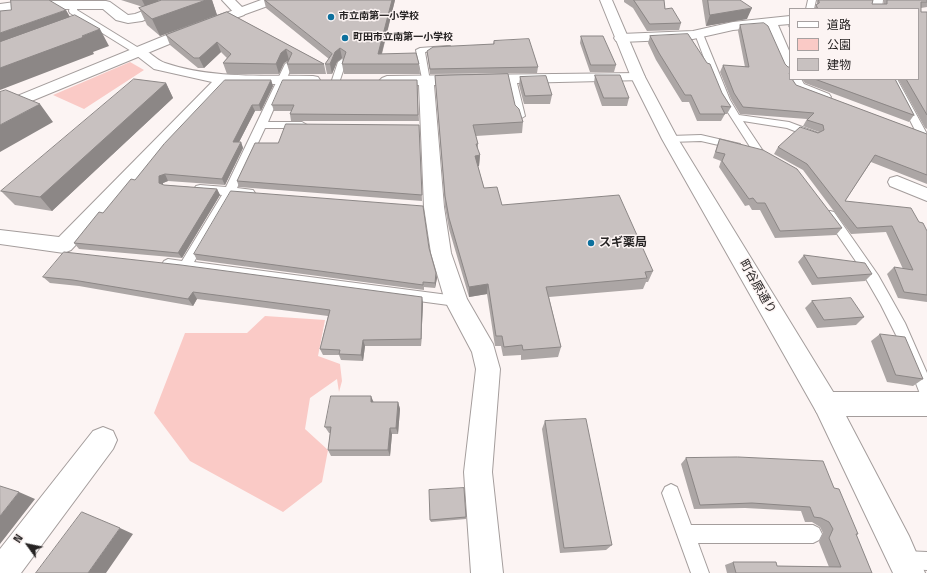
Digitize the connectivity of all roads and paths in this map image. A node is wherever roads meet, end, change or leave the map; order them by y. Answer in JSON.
{"nodes":[{"id":1,"x":183,"y":0,"type":"edge"},
{"id":2,"x":228,"y":0,"type":"edge"},
{"id":3,"x":272,"y":0,"type":"edge"},
{"id":4,"x":606,"y":0,"type":"edge"},
{"id":5,"x":74,"y":5,"type":"junction"},
{"id":6,"x":246,"y":6,"type":"edge"},
{"id":7,"x":0,"y":8,"type":"edge"},
{"id":8,"x":789,"y":20,"type":"edge"},
{"id":9,"x":770,"y":23,"type":"junction"},
{"id":10,"x":699,"y":34,"type":"junction"},
{"id":11,"x":621,"y":38,"type":"junction"},
{"id":12,"x":456,"y":48,"type":"edge"},
{"id":13,"x":139,"y":52,"type":"junction"},
{"id":14,"x":342,"y":62,"type":"edge"},
{"id":15,"x":289,"y":64,"type":"edge"},
{"id":16,"x":789,"y":67,"type":"edge"},
{"id":17,"x":638,"y":77,"type":"junction"},
{"id":18,"x":223,"y":79,"type":"junction"},
{"id":19,"x":512,"y":79,"type":"junction"},
{"id":20,"x":282,"y":80,"type":"junction"},
{"id":21,"x":336,"y":80,"type":"junction"},
{"id":22,"x":351,"y":80,"type":"edge"},
{"id":23,"x":373,"y":80,"type":"edge"},
{"id":24,"x":794,"y":80,"type":"edge"},
{"id":25,"x":894,"y":80,"type":"edge"},
{"id":26,"x":426,"y":81,"type":"junction"},
{"id":27,"x":834,"y":101,"type":"edge"},
{"id":28,"x":0,"y":109,"type":"edge"},
{"id":29,"x":781,"y":113,"type":"edge"},
{"id":30,"x":520,"y":116,"type":"edge"},
{"id":31,"x":736,"y":117,"type":"junction"},
{"id":32,"x":783,"y":124,"type":"junction"},
{"id":33,"x":262,"y":125,"type":"junction"},
{"id":34,"x":309,"y":125,"type":"edge"},
{"id":35,"x":900,"y":126,"type":"edge"},
{"id":36,"x":814,"y":135,"type":"edge"},
{"id":37,"x":924,"y":135,"type":"edge"},
{"id":38,"x":670,"y":139,"type":"junction"},
{"id":39,"x":758,"y":151,"type":"junction"},
{"id":40,"x":771,"y":159,"type":"edge"},
{"id":41,"x":897,"y":182,"type":"dead end"},
{"id":42,"x":191,"y":188,"type":"edge"},
{"id":43,"x":230,"y":191,"type":"junction"},
{"id":44,"x":261,"y":194,"type":"edge"},
{"id":45,"x":927,"y":194,"type":"edge"},
{"id":46,"x":821,"y":204,"type":"edge"},
{"id":47,"x":0,"y":237,"type":"edge"},
{"id":48,"x":156,"y":262,"type":"edge"},
{"id":49,"x":186,"y":265,"type":"junction"},
{"id":50,"x":456,"y":301,"type":"junction"},
{"id":51,"x":927,"y":394,"type":"edge"},
{"id":52,"x":826,"y":404,"type":"junction"},
{"id":53,"x":927,"y":404,"type":"edge"},
{"id":54,"x":103,"y":440,"type":"dead end"},
{"id":55,"x":671,"y":493,"type":"dead end"},
{"id":56,"x":686,"y":534,"type":"junction"},
{"id":57,"x":812,"y":534,"type":"dead end"},
{"id":58,"x":927,"y":561,"type":"edge"},
{"id":59,"x":906,"y":567,"type":"edge"},
{"id":60,"x":1,"y":573,"type":"edge"},
{"id":61,"x":487,"y":573,"type":"edge"},
{"id":62,"x":700,"y":573,"type":"edge"}],
"edges":[{"from":1,"to":5,"type":"street"},
{"from":2,"to":6,"type":"street"},
{"from":3,"to":6,"type":"street"},
{"from":4,"to":11,"type":"street","name":"町谷原通り"},
{"from":5,"to":7,"type":"street"},
{"from":5,"to":13,"type":"lane"},
{"from":6,"to":13,"type":"street"},
{"from":8,"to":9,"type":"street"},
{"from":9,"to":10,"type":"street"},
{"from":9,"to":16,"type":"street"},
{"from":10,"to":11,"type":"street"},
{"from":10,"to":31,"type":"lane"},
{"from":11,"to":17,"type":"street","name":"町谷原通り"},
{"from":12,"to":26,"type":"lane"},
{"from":13,"to":18,"type":"street"},
{"from":13,"to":28,"type":"street"},
{"from":14,"to":21,"type":"lane"},
{"from":15,"to":20,"type":"lane"},
{"from":17,"to":19,"type":"street"},
{"from":17,"to":38,"type":"street","name":"町谷原通り"},
{"from":18,"to":20,"type":"street"},
{"from":18,"to":47,"type":"street"},
{"from":19,"to":26,"type":"street"},
{"from":19,"to":30,"type":"lane"},
{"from":20,"to":21,"type":"street"},
{"from":20,"to":33,"type":"lane"},
{"from":21,"to":22,"type":"street"},
{"from":23,"to":26,"type":"street"},
{"from":24,"to":27,"type":"street"},
{"from":25,"to":37,"type":"lane"},
{"from":26,"to":50,"type":"street"},
{"from":29,"to":32,"type":"lane"},
{"from":31,"to":32,"type":"lane"},
{"from":31,"to":39,"type":"lane"},
{"from":32,"to":36,"type":"lane"},
{"from":33,"to":34,"type":"lane"},
{"from":33,"to":43,"type":"lane"},
{"from":35,"to":37,"type":"street"},
{"from":38,"to":39,"type":"lane"},
{"from":38,"to":52,"type":"street","name":"町谷原通り"},
{"from":39,"to":40,"type":"lane"},
{"from":41,"to":45,"type":"street"},
{"from":42,"to":43,"type":"lane"},
{"from":43,"to":44,"type":"lane"},
{"from":43,"to":49,"type":"lane"},
{"from":46,"to":51,"type":"lane"},
{"from":48,"to":49,"type":"lane"},
{"from":49,"to":50,"type":"lane"},
{"from":50,"to":61,"type":"street"},
{"from":52,"to":53,"type":"street"},
{"from":52,"to":59,"type":"street","name":"町谷原通り"},
{"from":54,"to":60,"type":"street"},
{"from":55,"to":56,"type":"lane"},
{"from":56,"to":57,"type":"lane"},
{"from":56,"to":62,"type":"lane"},
{"from":58,"to":59,"type":"lane"}]}
